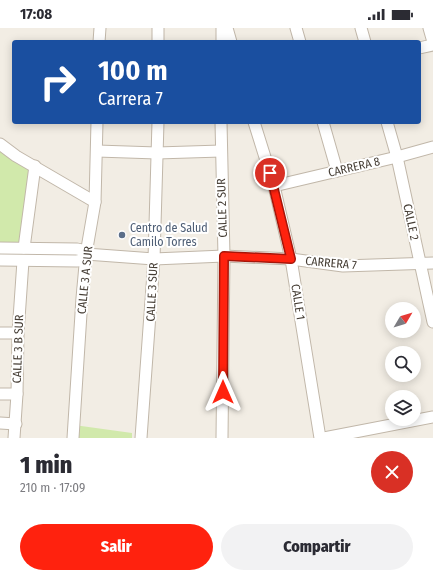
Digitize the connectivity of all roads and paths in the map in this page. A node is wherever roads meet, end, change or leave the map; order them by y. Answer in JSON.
{"nodes":[{"id":1,"x":100,"y":28,"type":"edge"},
{"id":2,"x":158,"y":28,"type":"edge"},
{"id":3,"x":222,"y":28,"type":"edge"},
{"id":4,"x":227,"y":28,"type":"edge"},
{"id":5,"x":296,"y":28,"type":"edge"},
{"id":6,"x":361,"y":28,"type":"edge"},
{"id":7,"x":429,"y":28,"type":"edge"},
{"id":8,"x":100,"y":40,"type":"edge"},
{"id":9,"x":158,"y":40,"type":"edge"},
{"id":10,"x":222,"y":40,"type":"edge"},
{"id":11,"x":230,"y":40,"type":"edge"},
{"id":12,"x":299,"y":40,"type":"edge"},
{"id":13,"x":364,"y":40,"type":"edge"},
{"id":14,"x":433,"y":44,"type":"edge"},
{"id":15,"x":421,"y":47,"type":"edge"},
{"id":16,"x":97,"y":124,"type":"edge"},
{"id":17,"x":158,"y":124,"type":"edge"},
{"id":18,"x":221,"y":124,"type":"edge"},
{"id":19,"x":255,"y":124,"type":"edge"},
{"id":20,"x":324,"y":124,"type":"edge"},
{"id":21,"x":388,"y":124,"type":"edge"},
{"id":22,"x":0,"y":144,"type":"edge"},
{"id":23,"x":433,"y":147,"type":"edge"},
{"id":24,"x":96,"y":151,"type":"junction"},
{"id":25,"x":220,"y":151,"type":"junction"},
{"id":26,"x":157,"y":153,"type":"junction"},
{"id":27,"x":397,"y":157,"type":"junction"},
{"id":28,"x":35,"y":166,"type":"junction"},
{"id":29,"x":337,"y":170,"type":"junction"},
{"id":30,"x":274,"y":186,"type":"junction"},
{"id":31,"x":95,"y":202,"type":"junction"},
{"id":32,"x":0,"y":248,"type":"edge"},
{"id":33,"x":24,"y":248,"type":"junction"},
{"id":34,"x":86,"y":254,"type":"junction"},
{"id":35,"x":224,"y":256,"type":"junction"},
{"id":36,"x":291,"y":259,"type":"junction"},
{"id":37,"x":0,"y":260,"type":"edge"},
{"id":38,"x":154,"y":260,"type":"junction"},
{"id":39,"x":23,"y":261,"type":"junction"},
{"id":40,"x":433,"y":263,"type":"edge"},
{"id":41,"x":420,"y":264,"type":"junction"},
{"id":42,"x":433,"y":322,"type":"edge"},
{"id":43,"x":0,"y":333,"type":"edge"},
{"id":44,"x":18,"y":334,"type":"junction"},
{"id":45,"x":0,"y":394,"type":"edge"},
{"id":46,"x":17,"y":394,"type":"junction"},
{"id":47,"x":433,"y":417,"type":"edge"},
{"id":48,"x":0,"y":423,"type":"edge"},
{"id":49,"x":16,"y":424,"type":"junction"},
{"id":50,"x":14,"y":438,"type":"edge"},
{"id":51,"x":73,"y":438,"type":"edge"},
{"id":52,"x":141,"y":438,"type":"edge"},
{"id":53,"x":222,"y":438,"type":"edge"},
{"id":54,"x":320,"y":438,"type":"edge"},
{"id":55,"x":324,"y":438,"type":"edge"}],
"edges":[{"from":1,"to":8,"type":"street"},
{"from":2,"to":9,"type":"street"},
{"from":3,"to":10,"type":"street"},
{"from":4,"to":11,"type":"street"},
{"from":5,"to":12,"type":"street"},
{"from":6,"to":13,"type":"street"},
{"from":7,"to":14,"type":"street"},
{"from":14,"to":15,"type":"street"},
{"from":16,"to":24,"type":"street","name":"CALLE 3 A SUR"},
{"from":17,"to":26,"type":"street","name":"CALLE 3 SUR"},
{"from":18,"to":25,"type":"street","name":"CALLE 2 SUR"},
{"from":19,"to":30,"type":"street","name":"CALLE 1"},
{"from":20,"to":29,"type":"street"},
{"from":21,"to":27,"type":"street","name":"CALLE 2"},
{"from":22,"to":28,"type":"street"},
{"from":23,"to":27,"type":"street","name":"CARRERA 8"},
{"from":24,"to":26,"type":"street"},
{"from":24,"to":31,"type":"street","name":"CALLE 3 A SUR"},
{"from":25,"to":26,"type":"street"},
{"from":25,"to":35,"type":"street","name":"CALLE 2 SUR"},
{"from":26,"to":38,"type":"street","name":"CALLE 3 SUR"},
{"from":27,"to":29,"type":"street","name":"CARRERA 8"},
{"from":27,"to":41,"type":"street","name":"CALLE 2"},
{"from":28,"to":31,"type":"street"},
{"from":28,"to":33,"type":"street"},
{"from":29,"to":30,"type":"street","name":"CARRERA 8"},
{"from":30,"to":36,"type":"street","name":"CALLE 1"},
{"from":31,"to":34,"type":"street","name":"CALLE 3 A SUR"},
{"from":32,"to":33,"type":"street","name":"CARRERA 7"},
{"from":33,"to":34,"type":"street","name":"CARRERA 7"},
{"from":34,"to":38,"type":"street","name":"CARRERA 7"},
{"from":34,"to":39,"type":"street","name":"CARRERA 7"},
{"from":34,"to":51,"type":"street","name":"CALLE 3 A SUR"},
{"from":35,"to":36,"type":"street","name":"CARRERA 7"},
{"from":35,"to":38,"type":"street","name":"CARRERA 7"},
{"from":35,"to":53,"type":"street","name":"CALLE 2 SUR"},
{"from":36,"to":41,"type":"street","name":"CARRERA 7"},
{"from":36,"to":54,"type":"street","name":"CALLE 1"},
{"from":37,"to":39,"type":"street","name":"CARRERA 7"},
{"from":38,"to":52,"type":"street","name":"CALLE 3 SUR"},
{"from":39,"to":44,"type":"street","name":"CALLE 3 B SUR"},
{"from":40,"to":41,"type":"street","name":"CARRERA 7"},
{"from":41,"to":42,"type":"street","name":"CALLE 2"},
{"from":43,"to":44,"type":"street"},
{"from":44,"to":46,"type":"street","name":"CALLE 3 B SUR"},
{"from":45,"to":46,"type":"street"},
{"from":46,"to":49,"type":"street","name":"CALLE 3 B SUR"},
{"from":47,"to":55,"type":"street"},
{"from":48,"to":49,"type":"street"},
{"from":49,"to":50,"type":"street","name":"CALLE 3 B SUR"}]}
